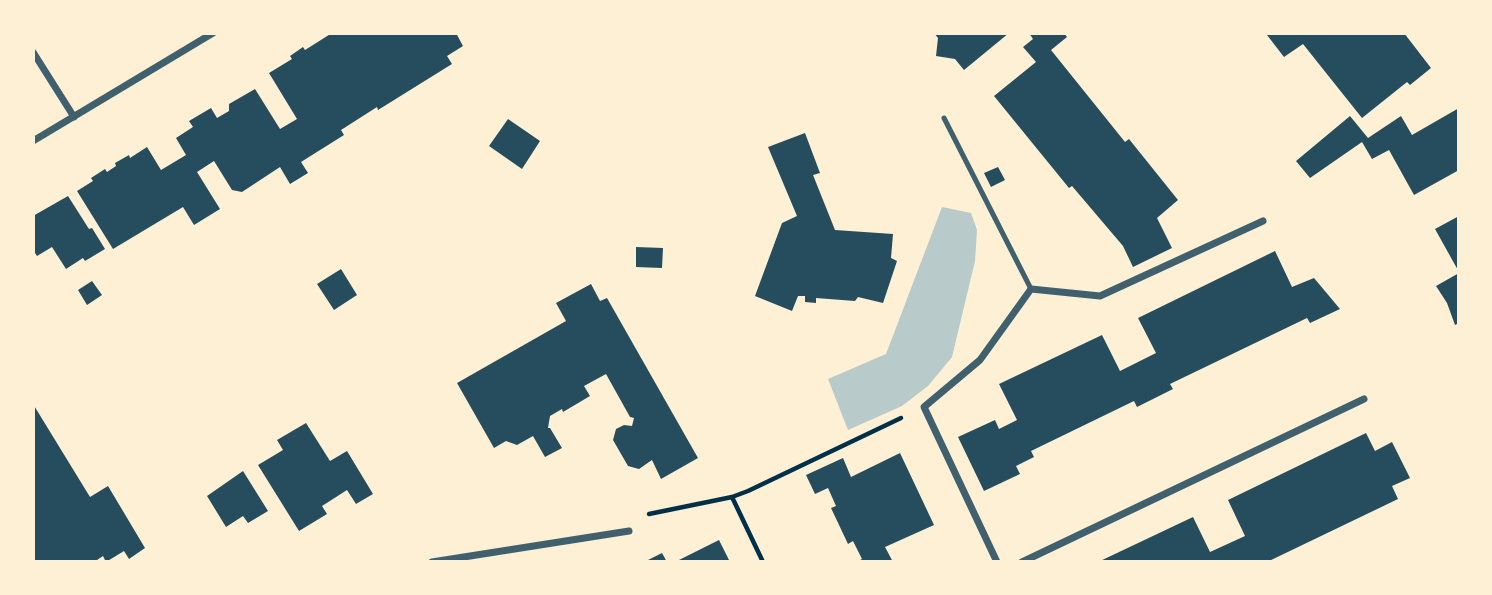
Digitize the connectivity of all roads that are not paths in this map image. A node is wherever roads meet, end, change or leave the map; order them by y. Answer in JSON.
{"nodes":[{"id":1,"x":213,"y":33,"type":"edge"},
{"id":2,"x":33,"y":52,"type":"edge"},
{"id":3,"x":75,"y":117,"type":"junction"},
{"id":4,"x":944,"y":118,"type":"dead end"},
{"id":5,"x":33,"y":141,"type":"edge"},
{"id":6,"x":1263,"y":221,"type":"dead end"},
{"id":7,"x":1031,"y":289,"type":"junction"},
{"id":8,"x":1364,"y":399,"type":"dead end"},
{"id":9,"x":629,"y":531,"type":"road end"},
{"id":10,"x":432,"y":562,"type":"edge"},
{"id":11,"x":998,"y":562,"type":"edge"},
{"id":12,"x":1022,"y":562,"type":"edge"}],
"edges":[{"from":1,"to":3,"type":"street"},
{"from":2,"to":3,"type":"street"},
{"from":3,"to":5,"type":"street"},
{"from":4,"to":7,"type":"lane"},
{"from":6,"to":7,"type":"street"},
{"from":7,"to":11,"type":"street"},
{"from":8,"to":12,"type":"street"},
{"from":9,"to":10,"type":"street"}]}
